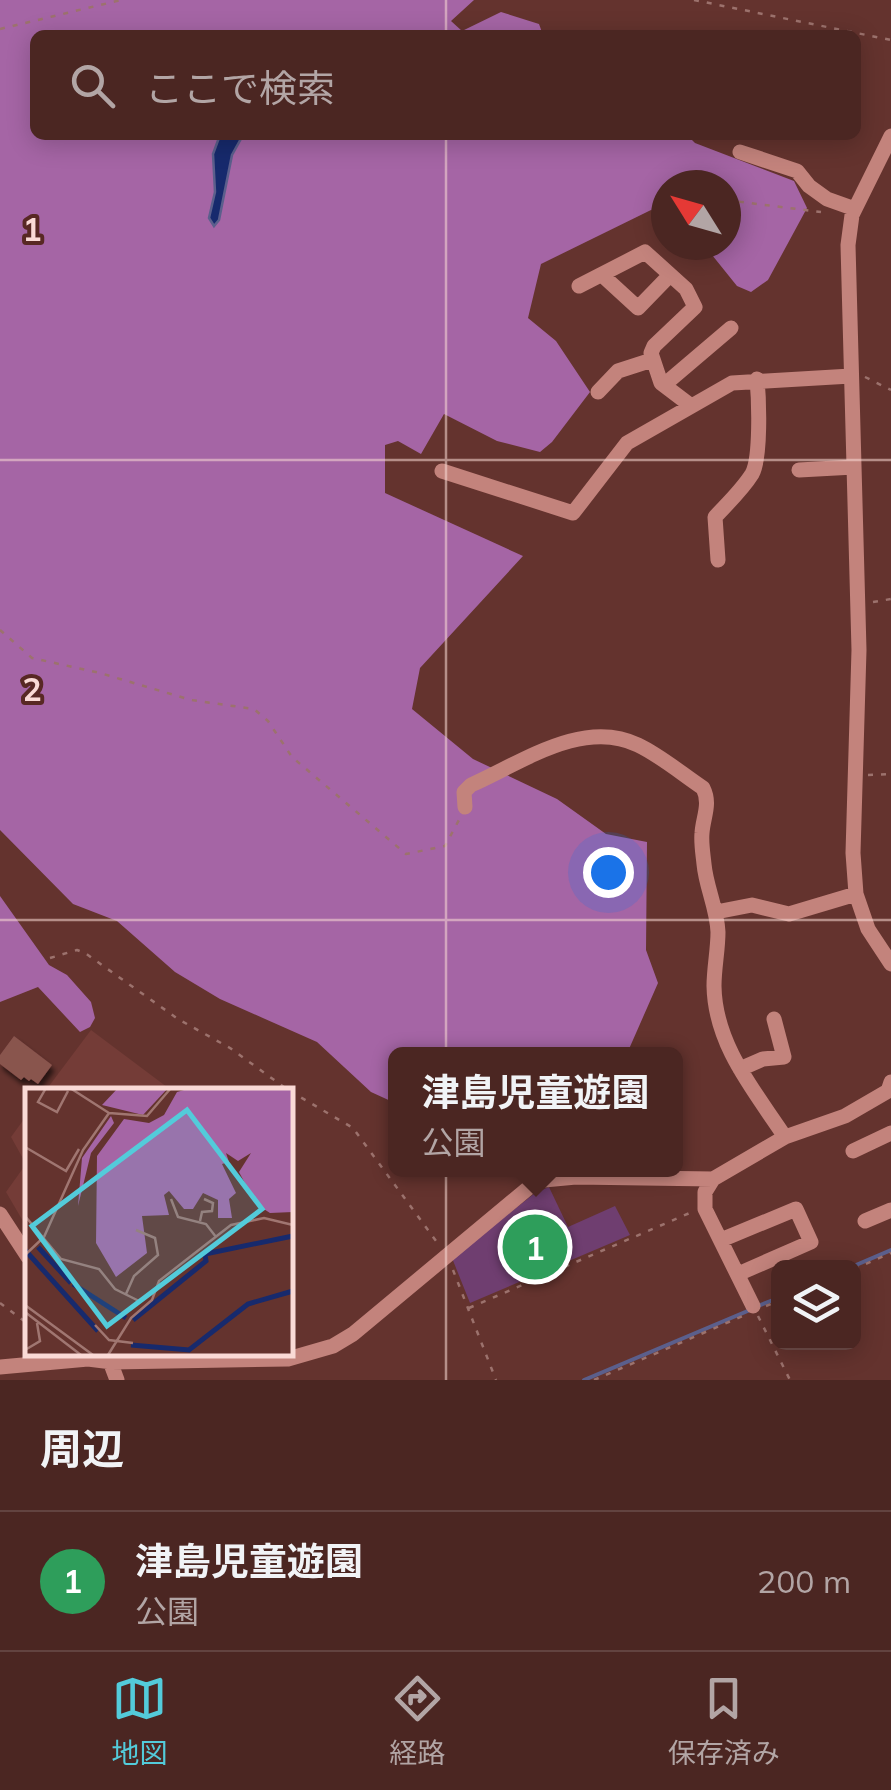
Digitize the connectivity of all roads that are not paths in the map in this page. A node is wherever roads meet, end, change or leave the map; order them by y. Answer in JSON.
{"nodes":[{"id":1,"x":891,"y":136,"type":"edge"},
{"id":2,"x":740,"y":152,"type":"dead end"},
{"id":3,"x":854,"y":212,"type":"junction"},
{"id":4,"x":602,"y":275,"type":"junction"},
{"id":5,"x":670,"y":275,"type":"junction"},
{"id":6,"x":579,"y":286,"type":"dead end"},
{"id":7,"x":731,"y":328,"type":"dead end"},
{"id":8,"x":652,"y":360,"type":"junction"},
{"id":9,"x":850,"y":373,"type":"junction"},
{"id":10,"x":757,"y":380,"type":"junction"},
{"id":11,"x":664,"y":386,"type":"junction"},
{"id":12,"x":598,"y":392,"type":"dead end"},
{"id":13,"x":690,"y":406,"type":"junction"},
{"id":14,"x":854,"y":467,"type":"junction"},
{"id":15,"x":799,"y":470,"type":"dead end"},
{"id":16,"x":442,"y":471,"type":"dead end"},
{"id":17,"x":718,"y":560,"type":"dead end"},
{"id":18,"x":465,"y":807,"type":"road end"},
{"id":19,"x":856,"y":894,"type":"junction"},
{"id":20,"x":716,"y":912,"type":"junction"},
{"id":21,"x":891,"y":964,"type":"edge"},
{"id":22,"x":774,"y":1019,"type":"dead end"},
{"id":23,"x":740,"y":1069,"type":"junction"},
{"id":24,"x":890,"y":1091,"type":"edge"},
{"id":25,"x":891,"y":1134,"type":"edge"},
{"id":26,"x":786,"y":1137,"type":"junction"},
{"id":27,"x":853,"y":1151,"type":"dead end"},
{"id":28,"x":713,"y":1178,"type":"junction"},
{"id":29,"x":891,"y":1210,"type":"edge"},
{"id":30,"x":0,"y":1214,"type":"edge"},
{"id":31,"x":865,"y":1221,"type":"dead end"},
{"id":32,"x":721,"y":1240,"type":"junction"},
{"id":33,"x":25,"y":1252,"type":"edge"},
{"id":34,"x":738,"y":1274,"type":"junction"},
{"id":35,"x":753,"y":1306,"type":"dead end"},
{"id":36,"x":109,"y":1357,"type":"edge"},
{"id":37,"x":0,"y":1367,"type":"edge"},
{"id":38,"x":117,"y":1380,"type":"edge"}],
"edges":[{"from":1,"to":3,"type":"street"},
{"from":2,"to":3,"type":"street"},
{"from":3,"to":9,"type":"street"},
{"from":4,"to":5,"type":"street"},
{"from":4,"to":5,"type":"street"},
{"from":4,"to":6,"type":"street"},
{"from":5,"to":8,"type":"street"},
{"from":7,"to":11,"type":"street"},
{"from":8,"to":11,"type":"street"},
{"from":8,"to":12,"type":"street"},
{"from":9,"to":10,"type":"street"},
{"from":9,"to":14,"type":"street"},
{"from":10,"to":13,"type":"street"},
{"from":10,"to":17,"type":"street"},
{"from":11,"to":13,"type":"street"},
{"from":13,"to":16,"type":"street"},
{"from":14,"to":15,"type":"street"},
{"from":14,"to":19,"type":"street"},
{"from":18,"to":20,"type":"street"},
{"from":19,"to":20,"type":"street"},
{"from":19,"to":21,"type":"street"},
{"from":20,"to":23,"type":"street"},
{"from":22,"to":23,"type":"street"},
{"from":23,"to":26,"type":"street"},
{"from":24,"to":26,"type":"street"},
{"from":25,"to":27,"type":"street"},
{"from":26,"to":28,"type":"street"},
{"from":28,"to":32,"type":"street"},
{"from":28,"to":36,"type":"street"},
{"from":29,"to":31,"type":"street"},
{"from":30,"to":33,"type":"street"},
{"from":32,"to":34,"type":"street"},
{"from":32,"to":34,"type":"street"},
{"from":34,"to":35,"type":"street"},
{"from":36,"to":37,"type":"street"},
{"from":36,"to":38,"type":"street"}]}
